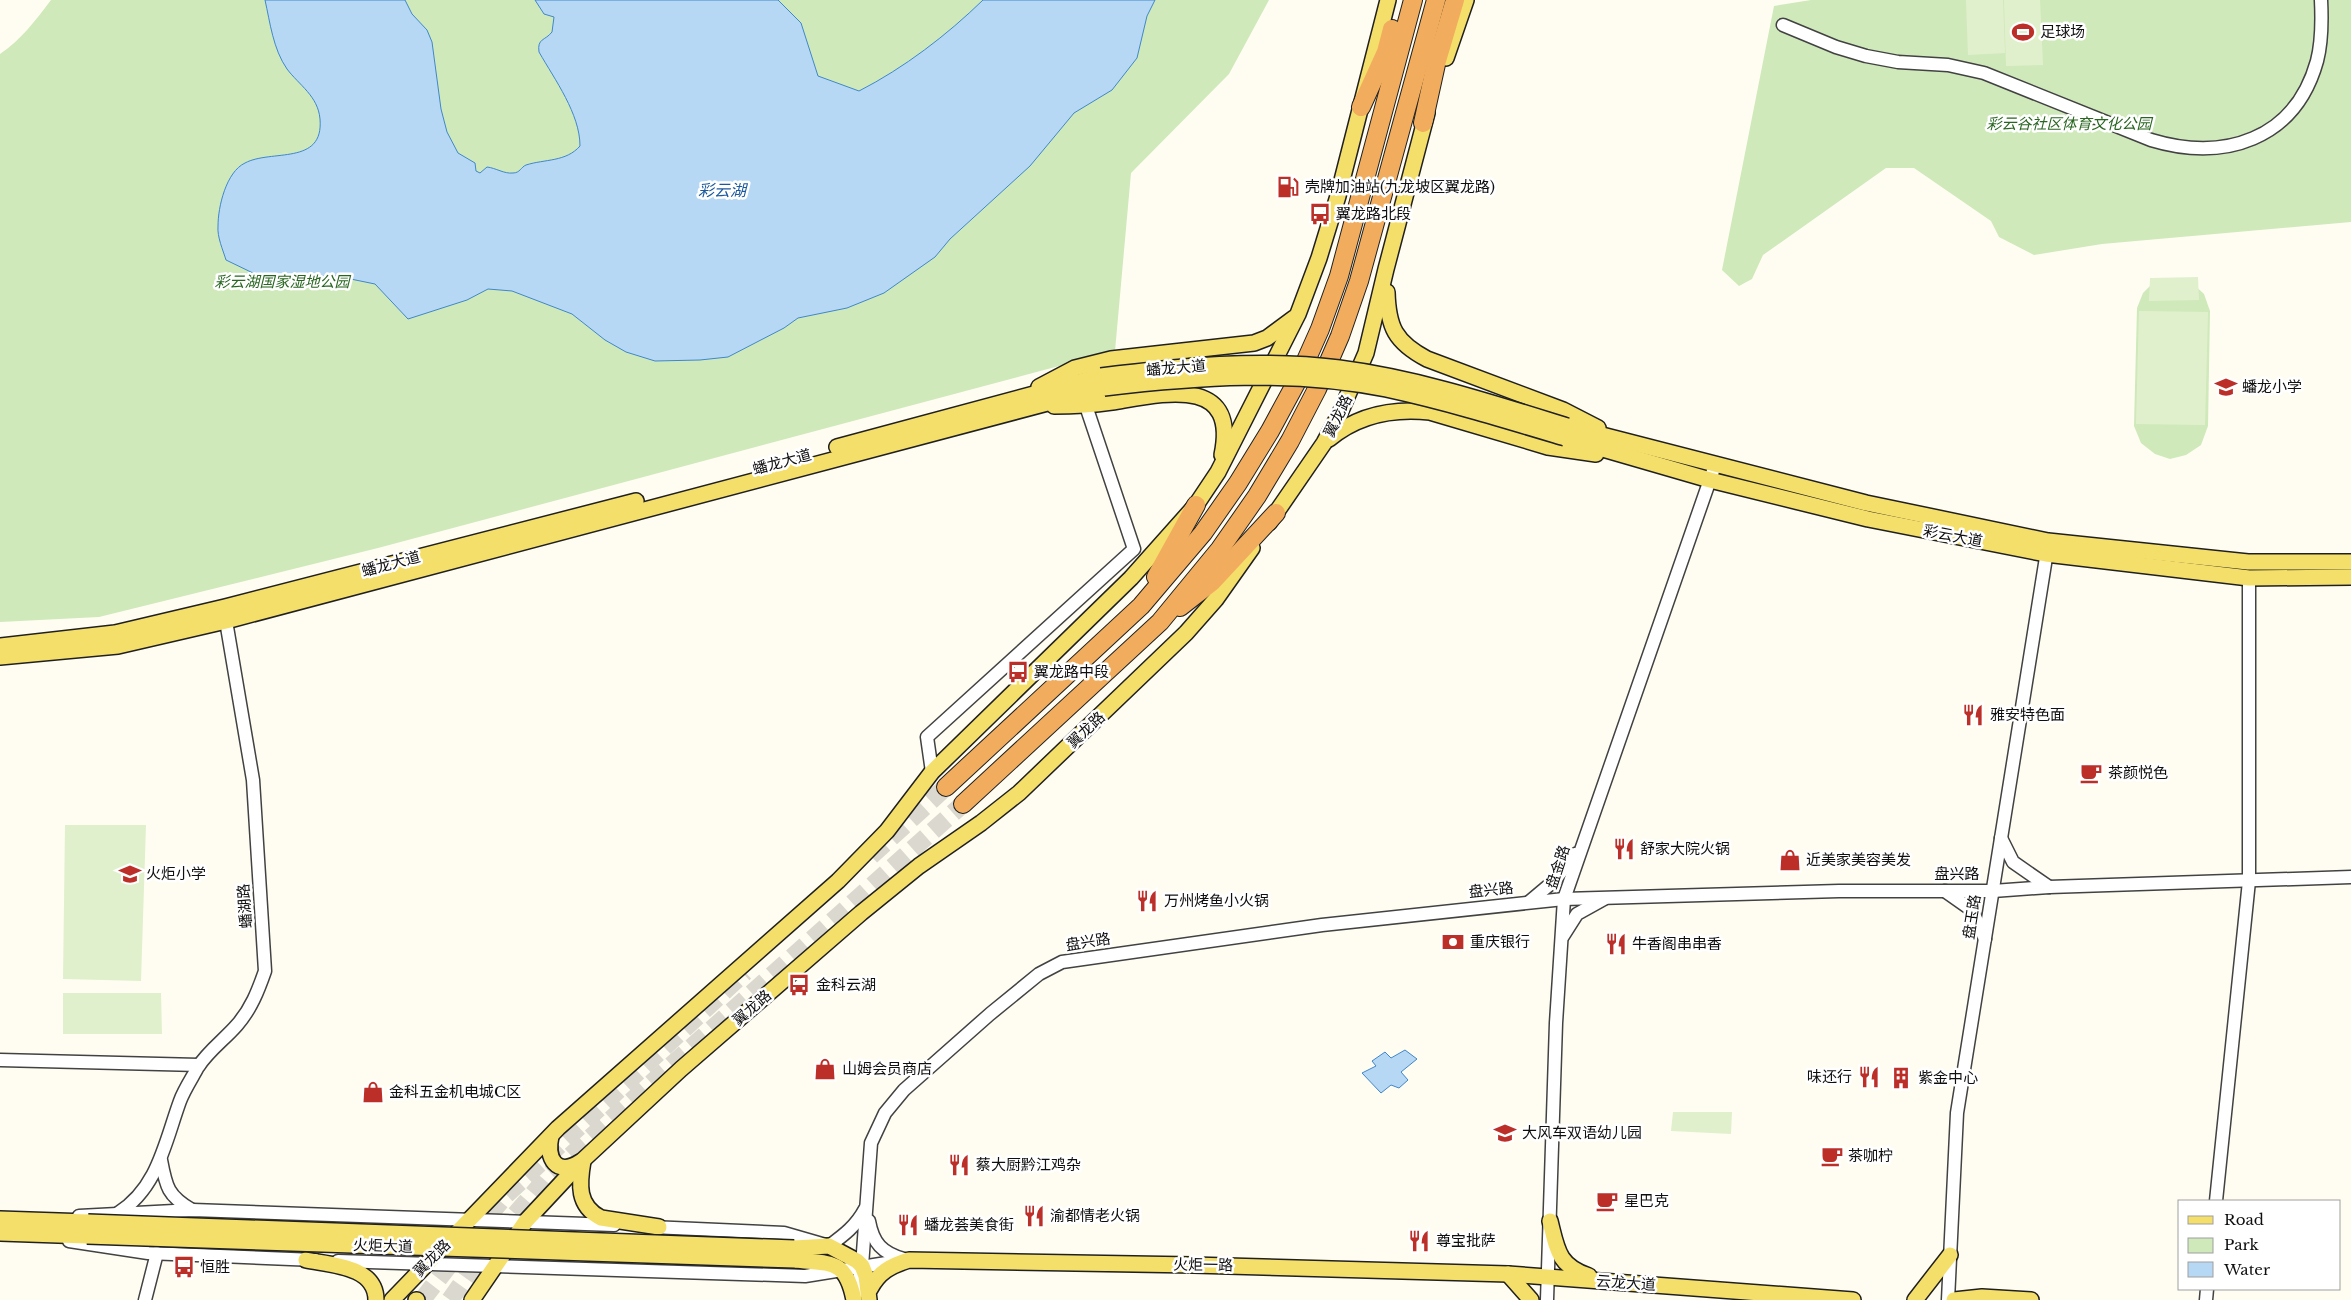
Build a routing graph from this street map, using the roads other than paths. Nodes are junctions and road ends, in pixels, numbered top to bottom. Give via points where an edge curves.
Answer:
1 (1413, 0) edge
2 (1436, 0) edge
3 (1455, 0) edge
4 (1466, 0) edge
5 (2321, 0) edge
6 (1391, 2) edge
7 (1783, 25) dead end
8 (1392, 54) junction
9 (1433, 65) junction
10 (1361, 107) junction
11 (1423, 123) joint
12 (1386, 269) junction
13 (1298, 314) junction
14 (1024, 402) junction
15 (1086, 406) junction
16 (1566, 432) junction
17 (1624, 440) junction
18 (1324, 443) junction
19 (1632, 458) junction
20 (1218, 472) junction
21 (1712, 473) junction
22 (1196, 504) junction
23 (1276, 513) junction
24 (2047, 547) junction
25 (2351, 562) edge
26 (2351, 577) edge
27 (2249, 578) junction
28 (1140, 606) junction
29 (226, 621) junction
30 (1160, 622) junction
31 (0, 646) edge
32 (0, 657) edge
33 (932, 772) junction
34 (946, 787) tunnel mouth
35 (963, 804) tunnel mouth
36 (2001, 838) junction
37 (1582, 846) junction
38 (2351, 877) edge
39 (2250, 881) junction
40 (2049, 887) junction
41 (1945, 891) junction
42 (1993, 891) junction
43 (1608, 896) junction
44 (1564, 898) junction
45 (1528, 903) junction
46 (1562, 938) junction
47 (1985, 939) junction
48 (0, 1060) edge
49 (199, 1065) junction
50 (551, 1136) junction
51 (161, 1160) junction
52 (583, 1160) junction
53 (2216, 1200) edge
54 (866, 1206) junction
55 (192, 1210) junction
56 (118, 1213) junction
57 (0, 1219) edge
58 (472, 1219) junction
59 (526, 1221) junction
60 (1550, 1221) junction
61 (22, 1227) junction
62 (659, 1227) junction
63 (0, 1234) edge
64 (829, 1246) junction
65 (157, 1253) junction
66 (795, 1254) junction
67 (1950, 1255) junction
68 (306, 1260) junction
69 (909, 1260) junction
70 (423, 1265) junction
71 (862, 1266) junction
72 (494, 1267) junction
73 (842, 1270) junction
74 (1508, 1274) junction
75 (1548, 1278) junction
76 (1606, 1282) junction
77 (870, 1295) edge
78 (1981, 1298) edge
79 (145, 1300) edge
80 (376, 1300) edge
81 (392, 1300) edge
82 (472, 1300) edge
83 (854, 1300) edge
84 (1531, 1300) edge
85 (1547, 1300) edge
86 (1854, 1300) edge
87 (1915, 1300) edge
88 (1948, 1300) edge
89 (1954, 1300) edge
90 (2031, 1300) edge

1 - 8 highway
2 - 9 highway, 翼龙路
3 - 9 highway
4 - 9 main road, 翼龙路
5 - 7 street via 2322,25 2317,61 2306,91 2290,112 2270,130 2250,140 2224,148 2199,150 2152,140 1984,73 1948,65 1866,56
6 - 8 highway
6 - 10 main road, 翼龙路
8 - 10 highway
8 - 28 highway via 1339,276 1296,383 1228,498 1203,533
9 - 11 highway
9 - 30 highway, 翼龙路 via 1340,336 1318,389 1257,496 1220,549
10 - 13 main road, 翼龙路 via 1322,249
11 - 12 main road, 翼龙路
12 - 17 main road via 1389,321 1395,334 1414,352 1427,360 1563,410
12 - 18 main road, 翼龙路 via 1366,353
13 - 14 main road via 1273,335 1254,343 1134,355 1091,363 1062,374
13 - 20 main road, 翼龙路
14 - 15 main road
14 - 16 main road, 蟠龙大道, bridge via 1182,366 1238,363 1339,368 1474,397
14 - 29 main road, 蟠龙大道
14 - 31 main road, 蟠龙大道 via 216,610 115,634
15 - 20 main road via 1174,393 1209,401 1218,408 1225,430
15 - 33 street via 1134,549 927,737
16 - 17 main road, 彩云大道
16 - 19 main road, 彩云大道
17 - 21 main road, 彩云大道
18 - 19 main road via 1355,421 1391,411 1412,410 1430,412 1548,447
18 - 23 main road, 翼龙路
19 - 21 main road, 彩云大道
20 - 22 main road, 翼龙路
21 - 24 main road, 彩云大道 via 1868,519
21 - 37 street, 盘金路
22 - 28 highway
22 - 33 main road, 翼龙路 via 1131,578
23 - 30 highway via 1201,592
23 - 52 main road, 翼龙路 via 1216,599 1186,633 1019,793 861,913 681,1068
24 - 25 main road, 彩云大道 via 2248,562
24 - 27 main road, 彩云大道
24 - 36 street, 盘玉路
26 - 27 main road, 彩云大道
27 - 39 street
28 - 34 highway
29 - 32 main road, 蟠龙大道 via 118,646
29 - 49 street, 蟠湖路 via 253,780 265,971 255,1000 238,1024
30 - 35 highway, 翼龙路
33 - 50 main road, 翼龙路 via 887,831 838,881
36 - 40 street via 2013,862
36 - 42 street, 盘玉路
37 - 44 street, 盘金路
37 - 45 street via 1554,881
38 - 39 street, 盘兴路
39 - 40 street, 盘兴路
39 - 53 street
40 - 42 street, 盘兴路
41 - 42 street, 盘兴路
41 - 43 street, 盘兴路
41 - 47 street via 1972,910
42 - 47 street, 盘玉路
43 - 44 street, 盘兴路
43 - 46 street via 1577,914
44 - 45 street, 盘兴路
44 - 46 street, 盘金路
45 - 54 street, 盘兴路 via 1322,925 1062,962 1039,974 990,1014 904,1090 885,1113 871,1143
46 - 60 street, 盘金路
47 - 67 street, 盘玉路 via 1957,1112
48 - 49 street
49 - 51 street, 蟠湖路 via 181,1099
50 - 52 main road via 549,1156 558,1166 569,1167
50 - 58 main road, 翼龙路
51 - 55 street via 170,1194
51 - 56 street, 蟠湖路 via 140,1195
52 - 59 main road, 翼龙路
52 - 62 main road via 580,1190 582,1200 592,1214
54 - 64 street via 859,1221
54 - 69 street via 875,1242 891,1256
54 - 71 street, 盘兴路
55 - 56 street
55 - 58 street
56 - 61 street
57 - 61 main road, 火炬大道
58 - 59 street
58 - 70 main road, 翼龙路
59 - 62 street
59 - 72 main road, 翼龙路
60 - 75 street, 盘金路
60 - 76 main road via 1558,1255 1574,1271
61 - 63 main road, 火炬大道
61 - 65 street
61 - 66 main road, 火炬大道, bridge
62 - 64 street via 784,1233
64 - 66 main road
64 - 71 main road
65 - 68 street
65 - 79 street
66 - 73 main road
67 - 87 main road
67 - 88 street, 盘玉路
68 - 70 street
68 - 80 main road via 360,1273 374,1288
69 - 71 street
69 - 74 main road, 火炬一路
69 - 77 main road, 火炬一路 via 881,1273
70 - 72 street
70 - 81 main road, 翼龙路
71 - 73 street
71 - 77 main road
71 - 83 street, 盘兴路
72 - 73 street via 805,1276
72 - 82 main road, 翼龙路
73 - 83 main road via 851,1282
74 - 75 main road, 火炬一路
74 - 84 main road
75 - 76 main road, 云龙大道
75 - 85 street, 盘金路
76 - 86 main road, 云龙大道
78 - 89 main road
78 - 90 main road

